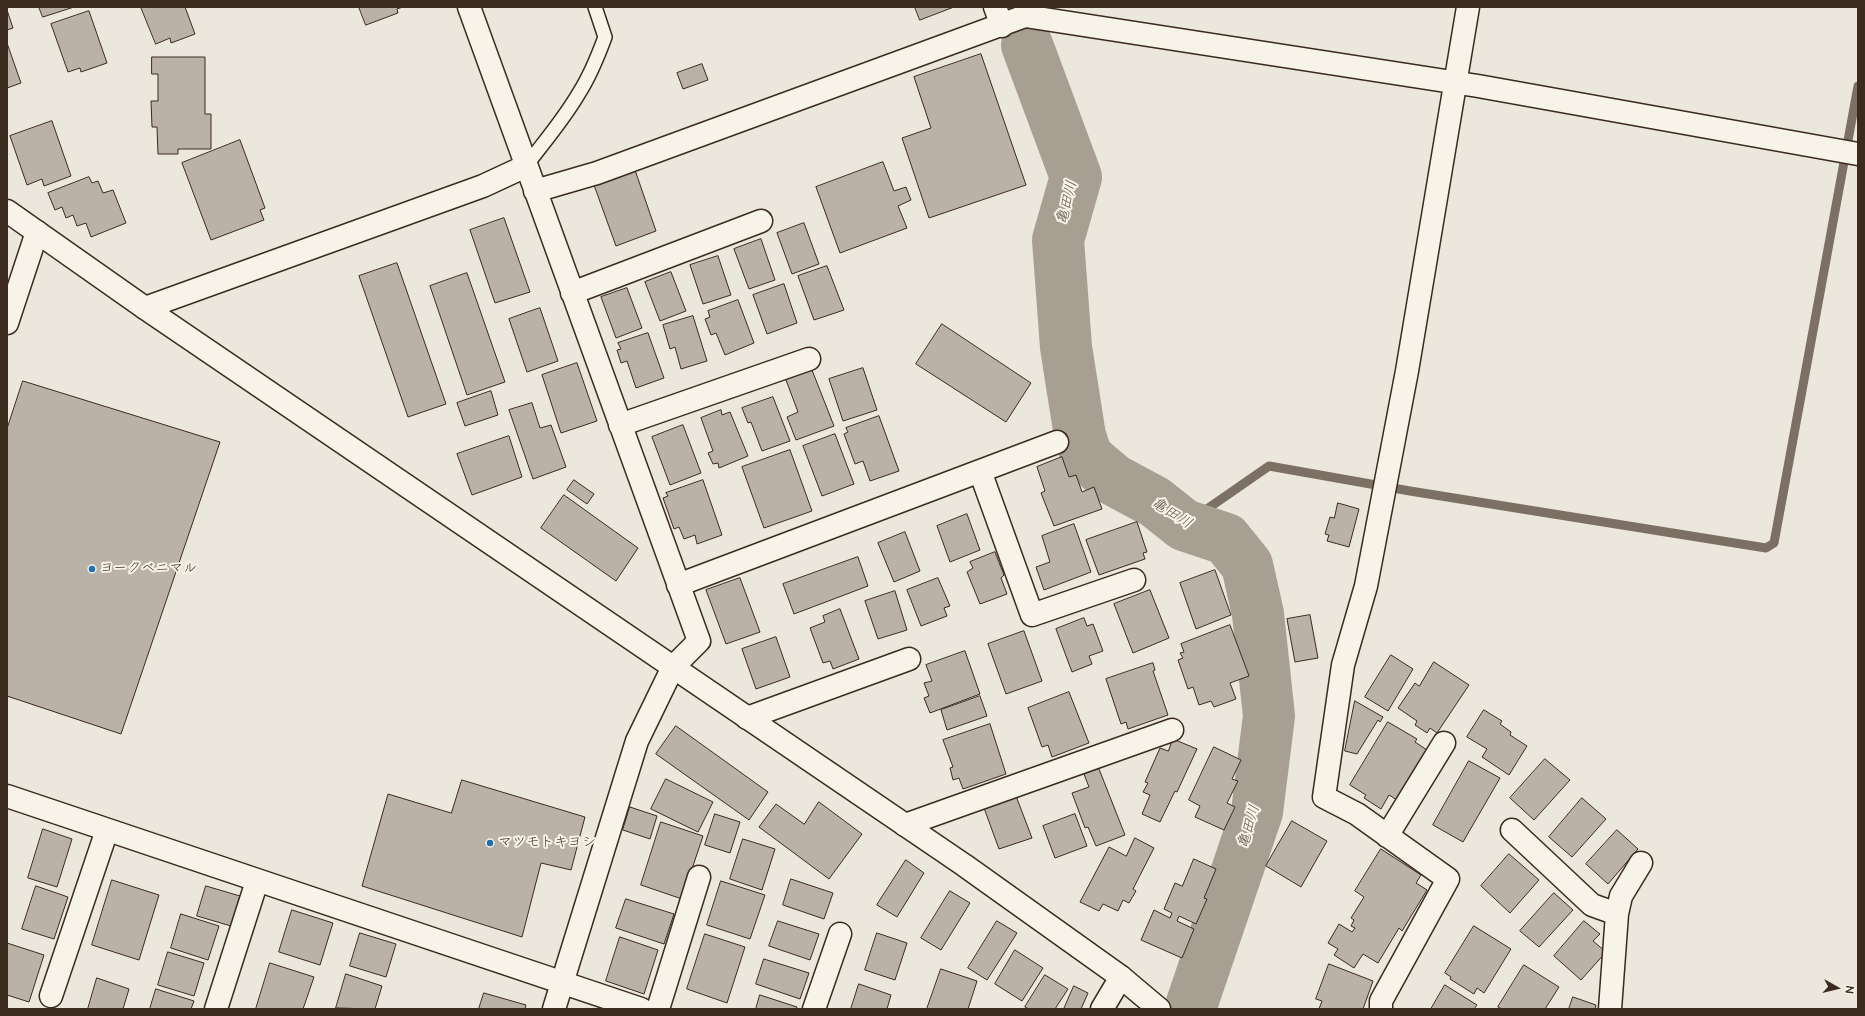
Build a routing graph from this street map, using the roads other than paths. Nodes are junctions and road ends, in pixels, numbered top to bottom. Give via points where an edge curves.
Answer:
1 (469, 7) edge
2 (595, 7) edge
3 (1468, 7) edge
4 (998, 16) edge
5 (1455, 83) junction
6 (1858, 154) edge
7 (526, 166) junction
8 (535, 191) junction
9 (7, 211) edge
10 (761, 222) dead end
11 (37, 232) junction
12 (14, 275) edge
13 (572, 293) junction
14 (145, 308) junction
15 (7, 322) edge
16 (809, 359) dead end
17 (620, 425) junction
18 (1057, 442) dead end
19 (980, 471) junction
20 (1134, 580) dead end
21 (678, 585) junction
22 (909, 659) dead end
23 (673, 667) junction
24 (747, 718) junction
25 (1172, 730) dead end
26 (1444, 743) dead end
27 (7, 796) edge
28 (905, 825) junction
29 (107, 830) junction
30 (1512, 830) dead end
31 (1387, 836) junction
32 (1641, 863) dead end
33 (699, 877) dead end
34 (257, 881) junction
35 (1617, 914) junction
36 (840, 934) dead end
37 (1121, 977) junction
38 (562, 984) junction
39 (51, 996) dead end
40 (216, 1009) edge
41 (554, 1009) edge
42 (641, 1009) edge
43 (658, 1009) edge
44 (814, 1009) edge
45 (1102, 1009) edge
46 (1159, 1009) edge
47 (1381, 1009) edge
48 (1610, 1009) edge

1 - 7 street
2 - 7 lane via 606,37 580,92
3 - 5 street
4 - 5 street via 1025,16
4 - 8 street via 597,173
5 - 6 street
5 - 31 street via 1383,500 1366,586 1343,665 1324,797 1357,814
7 - 8 street
7 - 14 street via 483,186
8 - 13 street
9 - 11 street
10 - 13 street
11 - 12 street
11 - 14 street
12 - 15 street
13 - 17 street
14 - 23 street
16 - 17 street
17 - 21 street
18 - 19 street
19 - 20 street via 1032,614
19 - 21 street
21 - 23 street via 699,641
22 - 24 street
23 - 24 street
23 - 38 street via 637,741
24 - 28 street
25 - 28 street
26 - 31 street
27 - 29 street
28 - 37 street
29 - 34 street
29 - 39 street
30 - 35 street via 1592,905
31 - 47 street via 1448,879 1381,1001
32 - 35 street via 1621,896
33 - 43 street
34 - 38 street
34 - 40 street
35 - 48 street
36 - 44 street
37 - 45 street
37 - 46 street
38 - 41 street
38 - 42 street

